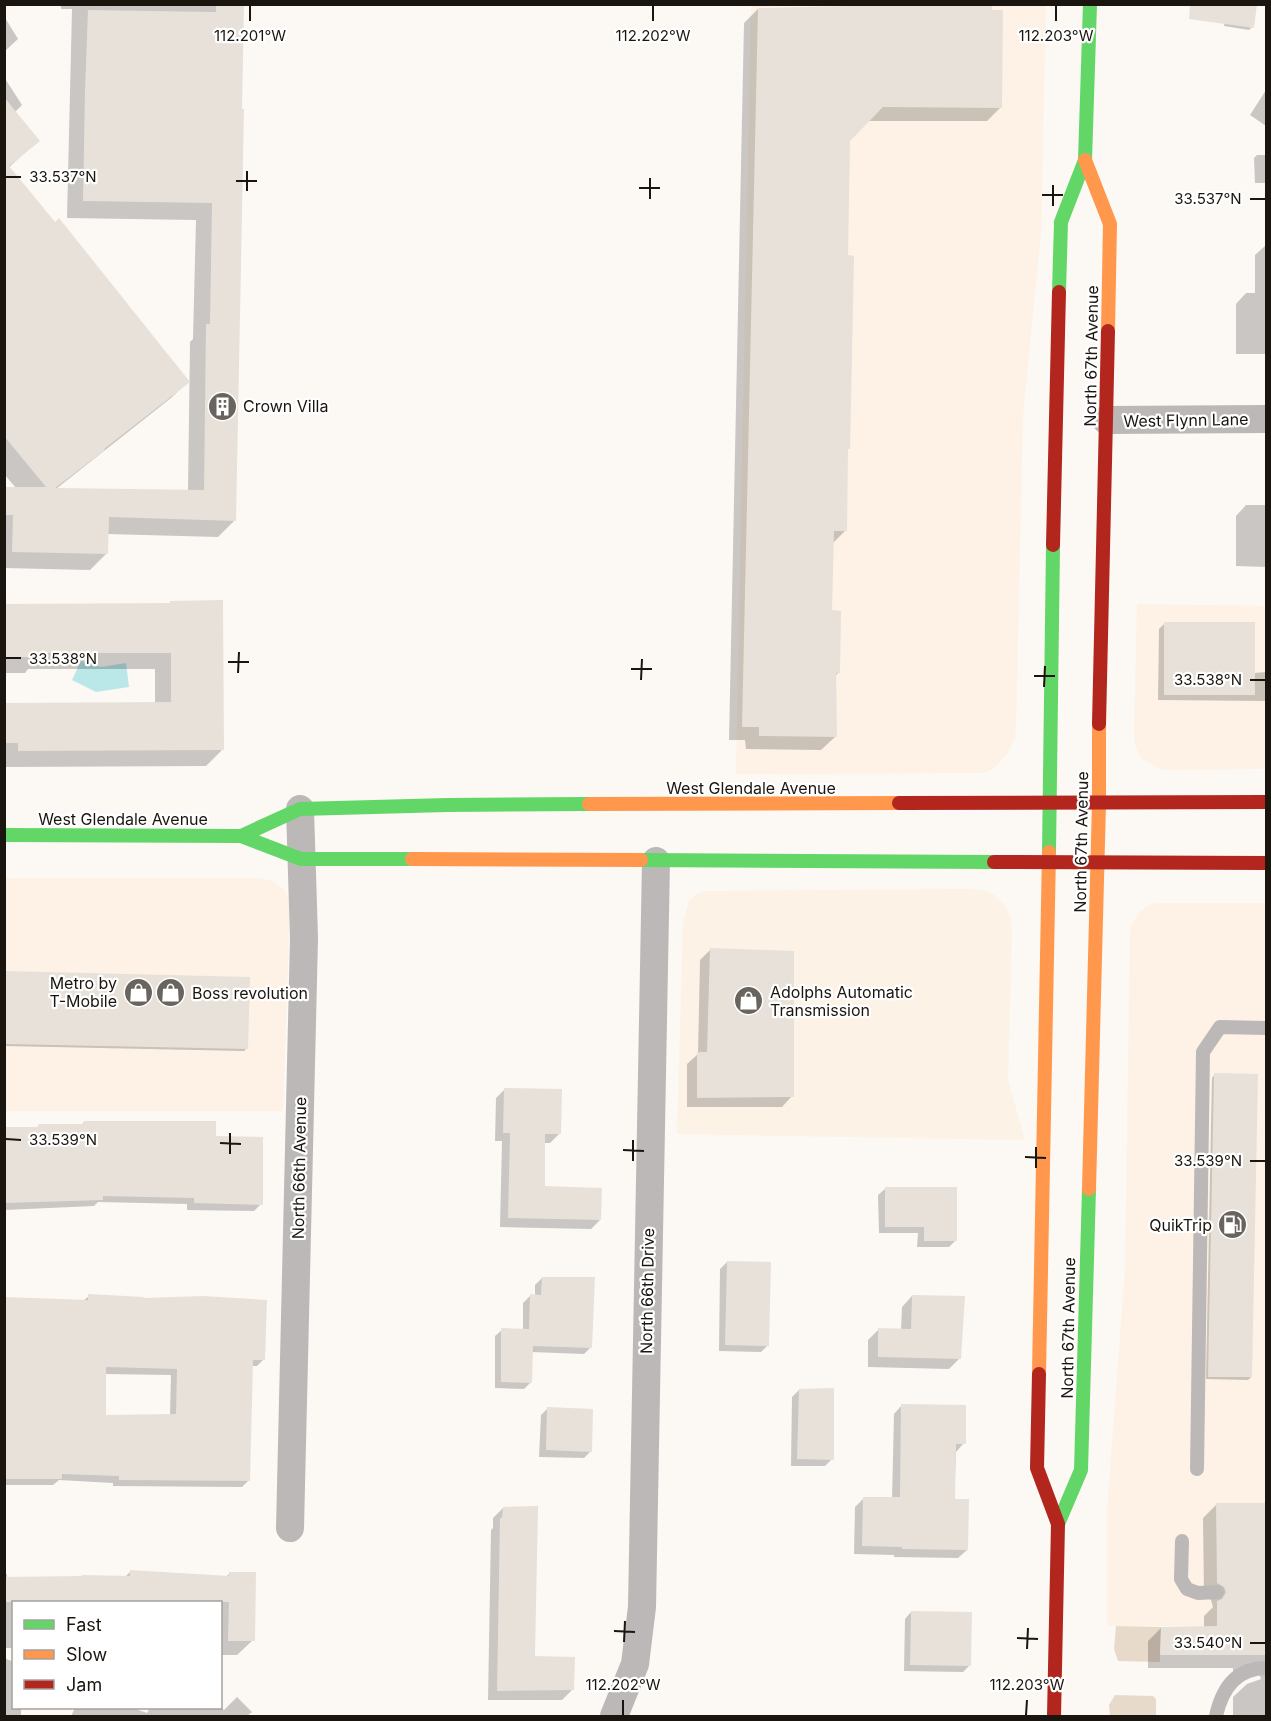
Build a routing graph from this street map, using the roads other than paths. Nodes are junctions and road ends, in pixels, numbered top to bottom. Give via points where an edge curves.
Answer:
1 (1090, 4) edge
2 (1085, 160) junction
3 (1266, 419) edge
4 (1106, 420) junction
5 (1266, 801) edge
6 (1049, 803) junction
7 (1099, 803) junction
8 (300, 809) junction
9 (4, 835) edge
10 (242, 836) junction
11 (301, 859) junction
12 (656, 861) junction
13 (1049, 863) junction
14 (1097, 863) junction
15 (1266, 863) edge
16 (1266, 1028) edge
17 (1197, 1469) dead end
18 (1058, 1524) junction
19 (290, 1528) dead end
20 (1182, 1541) dead end
21 (1217, 1592) dead end
22 (1266, 1668) edge
23 (614, 1716) edge
24 (1054, 1716) edge
25 (1216, 1716) edge

1 - 2 main road, North 67th Avenue
2 - 4 main road, North 67th Avenue via 1110,224
2 - 6 main road, North 67th Avenue via 1061,222
3 - 4 street, West Flynn Lane
4 - 7 main road, North 67th Avenue
5 - 7 main road, West Glendale Avenue
6 - 7 main road, West Glendale Avenue
6 - 8 main road, West Glendale Avenue
6 - 13 main road, North 67th Avenue
7 - 14 main road, North 67th Avenue
8 - 10 main road, West Glendale Avenue
8 - 11 street, North 66th Avenue
9 - 10 main road, West Glendale Avenue
10 - 11 main road, West Glendale Avenue
11 - 12 main road, West Glendale Avenue
11 - 19 street, North 66th Avenue via 304,938
12 - 13 main road, West Glendale Avenue
12 - 23 street, North 66th Drive via 642,1607 634,1664
13 - 14 main road, West Glendale Avenue
13 - 18 main road, North 67th Avenue via 1037,1468
14 - 15 main road, West Glendale Avenue
14 - 18 main road, North 67th Avenue via 1081,1470
16 - 17 lane via 1220,1027 1203,1052
18 - 24 main road, North 67th Avenue
20 - 21 lane via 1181,1579 1187,1589
22 - 25 lane via 1246,1672 1227,1686

